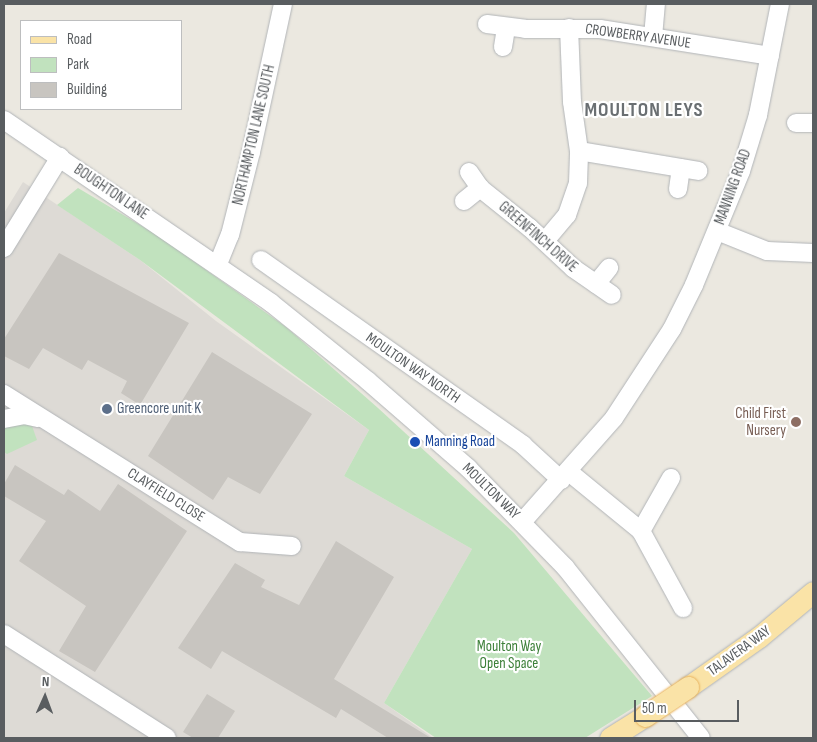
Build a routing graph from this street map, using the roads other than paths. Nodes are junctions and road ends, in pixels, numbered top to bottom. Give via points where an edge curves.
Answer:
1 (283, 4) edge
2 (656, 4) edge
3 (780, 4) edge
4 (488, 24) dead end
5 (506, 27) junction
6 (569, 28) junction
7 (653, 37) junction
8 (503, 47) dead end
9 (770, 56) junction
10 (4, 120) edge
11 (796, 123) dead end
12 (813, 123) edge
13 (579, 151) junction
14 (60, 157) junction
15 (469, 172) dead end
16 (480, 188) junction
17 (678, 189) dead end
18 (464, 201) dead end
19 (717, 232) junction
20 (544, 241) junction
21 (4, 248) edge
22 (813, 253) edge
23 (261, 260) dead end
24 (218, 264) junction
25 (609, 268) dead end
26 (596, 284) junction
27 (612, 295) dead end
28 (4, 394) edge
29 (4, 419) edge
30 (48, 420) junction
31 (565, 476) junction
32 (671, 478) dead end
33 (523, 521) junction
34 (641, 532) junction
35 (292, 546) dead end
36 (813, 592) edge
37 (683, 608) dead end
38 (4, 634) edge
39 (167, 738) edge
40 (610, 738) edge
41 (701, 738) edge

1 - 24 street, NORTHAMPTON LANE SOUTH via 230,235
2 - 7 street
3 - 9 street, MANNING ROAD
4 - 5 street, CROWBERRY AVENUE
5 - 6 street, CROWBERRY AVENUE
5 - 8 street
6 - 7 street, CROWBERRY AVENUE
6 - 13 street via 572,102
7 - 9 street, CROWBERRY AVENUE
9 - 19 street, MANNING ROAD via 758,115
10 - 14 street, BOUGHTON LANE
11 - 12 street
13 - 17 street via 690,170
13 - 20 street via 578,183 573,201 567,214
14 - 21 street
14 - 24 street, BOUGHTON LANE
15 - 16 street, GREENFINCH DRIVE
16 - 18 street
16 - 20 street, GREENFINCH DRIVE
19 - 22 street via 767,251
19 - 31 street, MANNING ROAD via 672,329 646,371 614,418
20 - 26 street, GREENFINCH DRIVE
23 - 31 street, MOULTON WAY NORTH
24 - 33 street, MOULTON WAY via 368,381
25 - 26 street
26 - 27 street, GREENFINCH DRIVE
28 - 30 street, CLAYFIELD CLOSE
29 - 30 street, CLAYFIELD CLOSE via 24,415
30 - 35 street, CLAYFIELD CLOSE via 240,542
31 - 33 street, MANNING ROAD
31 - 34 street, MOULTON WAY NORTH
32 - 34 street
33 - 41 street, MOULTON WAY via 607,617
34 - 37 street, MOULTON WAY NORTH
36 - 40 main road, TALAVERA WAY, bridge via 759,637
38 - 39 street

